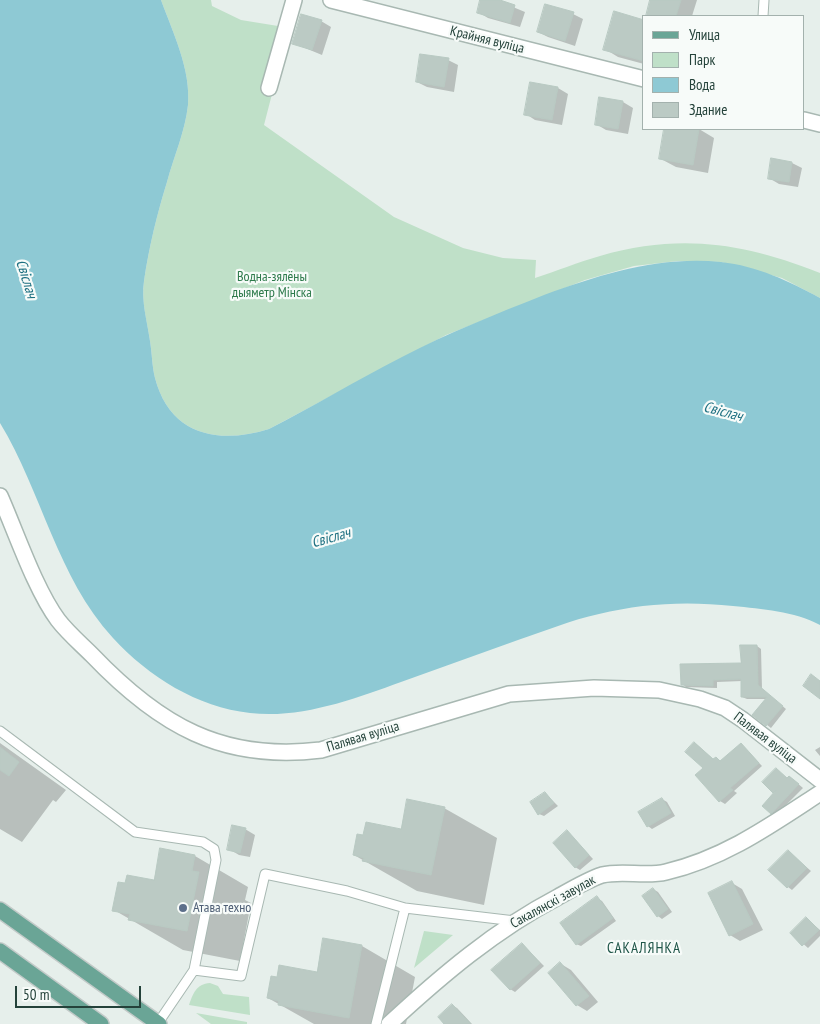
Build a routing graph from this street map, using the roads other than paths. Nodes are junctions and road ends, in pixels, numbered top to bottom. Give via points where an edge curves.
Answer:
1 (294, 0) edge
2 (331, 0) edge
3 (764, 0) edge
4 (763, 15) edge
5 (642, 78) edge
6 (269, 88) dead end
7 (805, 120) edge
8 (820, 124) edge
9 (0, 496) edge
10 (0, 731) edge
11 (820, 780) edge
12 (820, 793) edge
13 (405, 908) junction
14 (0, 910) edge
15 (515, 921) junction
16 (0, 951) edge
17 (194, 970) junction
18 (101, 1024) edge
19 (158, 1024) edge
20 (376, 1024) edge
21 (389, 1024) edge

1 - 6 street
2 - 5 street, Крайняя вуліца
3 - 4 lane
7 - 8 street
9 - 11 street, Палявая вуліца via 36,580 58,619 114,678 154,711 198,736 260,752 289,754 320,750 509,694 594,688 659,690 725,708
10 - 17 lane via 135,832 203,842 214,849 216,860
12 - 15 street, Сакалянскі завулак via 750,839 717,856 665,872 603,875
13 - 15 lane
13 - 17 lane via 347,891 265,874 241,976
13 - 20 lane
14 - 19 main road
15 - 21 street, Сакалянскі завулак via 462,961
16 - 18 main road
17 - 19 lane

